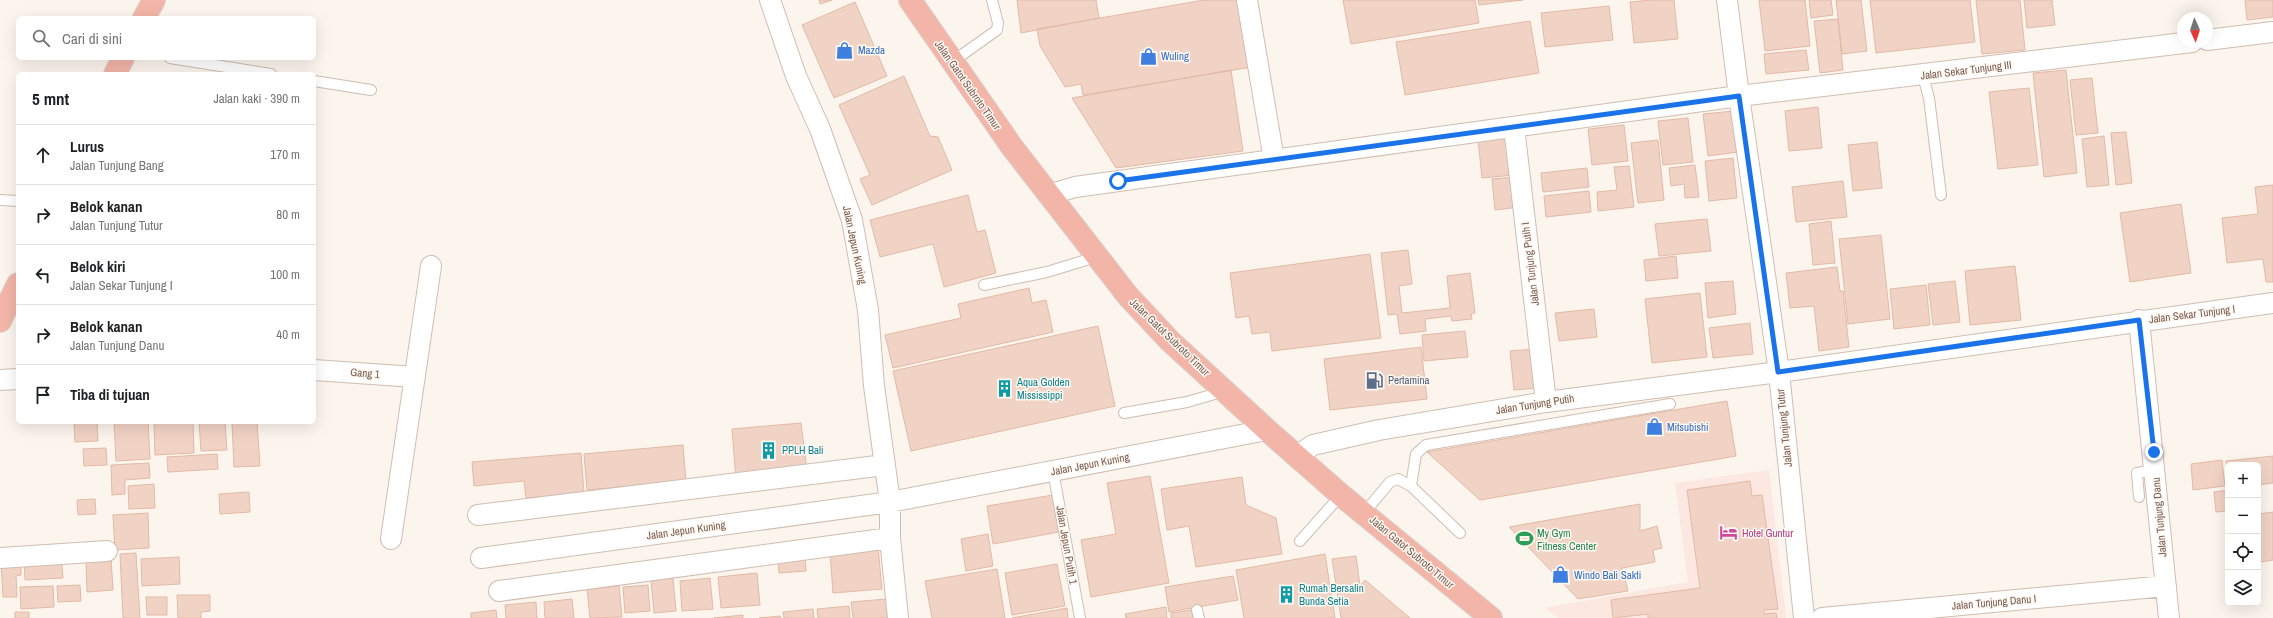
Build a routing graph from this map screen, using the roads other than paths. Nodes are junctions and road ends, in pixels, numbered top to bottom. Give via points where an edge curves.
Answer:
1 (154, 0) edge
2 (770, 0) edge
3 (992, 0) edge
4 (1247, 0) edge
5 (1727, 0) edge
6 (914, 2) edge
7 (145, 16) edge
8 (2273, 32) edge
9 (2213, 39) edge
10 (2177, 44) edge
11 (122, 60) edge
12 (183, 60) edge
13 (952, 62) junction
14 (117, 72) edge
15 (258, 72) edge
16 (1923, 76) junction
17 (316, 81) edge
18 (371, 90) dead end
19 (1739, 96) junction
20 (1514, 127) junction
21 (1274, 160) junction
22 (1048, 195) junction
23 (1941, 195) dead end
24 (0, 200) edge
25 (16, 201) edge
26 (1096, 257) junction
27 (432, 266) dead end
28 (984, 285) dead end
29 (16, 289) edge
30 (2273, 303) edge
31 (2139, 320) junction
32 (0, 321) edge
33 (316, 370) edge
34 (1778, 372) junction
35 (415, 377) junction
36 (16, 379) edge
37 (0, 380) edge
38 (1225, 391) junction
39 (1546, 402) junction
40 (1670, 404) dead end
41 (1124, 413) dead end
42 (1267, 430) junction
43 (1297, 456) junction
44 (885, 465) junction
45 (2155, 470) junction
46 (1053, 471) junction
47 (1411, 486) junction
48 (1341, 495) junction
49 (2138, 497) dead end
50 (890, 502) junction
51 (1364, 513) junction
52 (478, 515) dead end
53 (1460, 533) dead end
54 (890, 538) junction
55 (391, 539) dead end
56 (1300, 541) dead end
57 (107, 551) dead end
58 (0, 558) edge
59 (481, 558) dead end
60 (2166, 586) junction
61 (499, 591) dead end
62 (898, 618) edge
63 (1080, 618) edge
64 (1491, 618) edge
65 (1804, 618) edge
66 (1822, 618) edge
67 (2169, 618) edge

1 - 7 highway
2 - 44 street, Jalan Jepun Kuning via 796,76 820,129 852,220 868,310 874,386
3 - 13 lane via 998,23 997,30
4 - 21 street
5 - 19 street, Jalan Tunjung Tutur
6 - 13 highway, Jalan Gatot Subroto Timur
8 - 9 street
10 - 16 street, Jalan Sekar Tunjung III
11 - 14 highway
12 - 15 lane
13 - 22 highway, Jalan Gatot Subroto Timur
16 - 19 street, Jalan Sekar Tunjung III
16 - 23 lane via 1929,98
17 - 18 lane
19 - 20 street, Jalan Sekar Tunjung III
19 - 34 street, Jalan Tunjung Tutur
20 - 21 street, Jalan Sekar Tunjung III
20 - 39 street, Jalan Tunjung Putih I
21 - 22 street, Jalan Sekar Tunjung III via 1075,187
22 - 26 highway, Jalan Gatot Subroto Timur
24 - 25 lane
26 - 28 lane via 1047,272
26 - 38 highway, Jalan Gatot Subroto Timur via 1170,341
27 - 35 street
29 - 32 highway
30 - 31 street, Jalan Sekar Tunjung I
31 - 34 street, Jalan Sekar Tunjung I
31 - 45 street, Jalan Tunjung Danu
33 - 35 street, Gang 1
34 - 39 street, Jalan Tunjung Putih
34 - 65 street, Jalan Tunjung Tutur
35 - 55 street
36 - 37 street
38 - 41 lane via 1187,402
38 - 42 highway, Jalan Gatot Subroto Timur
39 - 43 street, Jalan Tunjung Putih via 1379,430 1313,445
40 - 47 lane via 1426,445 1416,454
42 - 43 highway, Jalan Gatot Subroto Timur
42 - 46 street, Jalan Jepun Kuning
43 - 48 highway, Jalan Gatot Subroto Timur
44 - 50 street, Jalan Jepun Kuning
44 - 52 street
45 - 49 lane via 2136,474
45 - 60 street, Jalan Tunjung Danu
46 - 50 street, Jalan Jepun Kuning
46 - 63 lane, Jalan Jepun Putih 1
47 - 51 lane via 1398,479 1390,482
47 - 53 lane
48 - 51 highway, Jalan Gatot Subroto Timur
48 - 56 lane
50 - 54 street, Jalan Jepun Kuning
50 - 59 street, Jalan Jepun Kuning
51 - 64 highway, Jalan Gatot Subroto Timur
54 - 61 street
54 - 62 street, Jalan Jepun Kuning
57 - 58 street
60 - 66 street, Jalan Tunjung Danu I
60 - 67 street, Jalan Tunjung Danu

